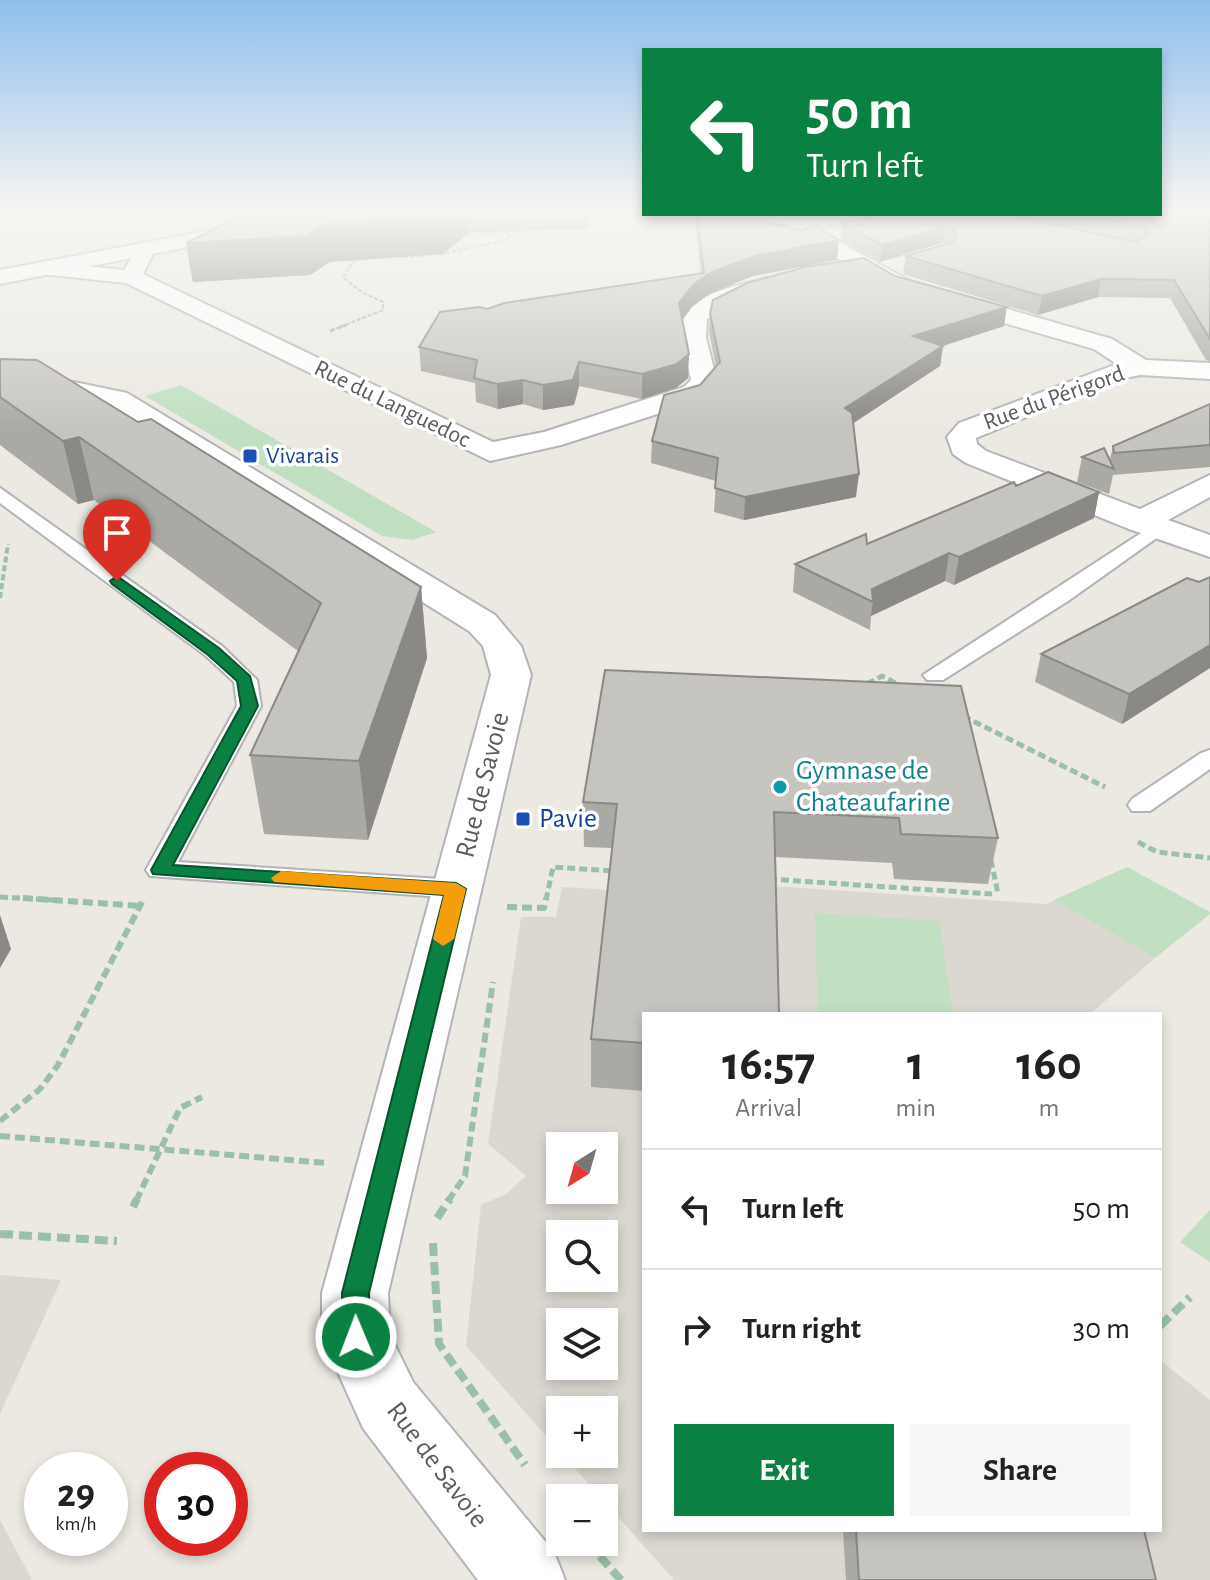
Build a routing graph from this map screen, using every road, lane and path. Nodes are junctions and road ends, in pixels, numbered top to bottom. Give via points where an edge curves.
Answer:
1 (143, 283) edge
2 (778, 283) edge
3 (896, 283) edge
4 (1120, 324) dead end
5 (1103, 344) junction
6 (1140, 367) junction
7 (1210, 371) edge
8 (0, 389) edge
9 (1210, 484) edge
10 (0, 494) edge
11 (1149, 525) junction
12 (8, 539) dead end
13 (1210, 547) edge
14 (0, 598) edge
15 (935, 675) joint
16 (882, 676) dead end
17 (864, 686) edge
18 (961, 714) junction
19 (964, 729) edge
20 (1210, 758) edge
21 (1141, 805) joint
22 (1130, 838) dead end
23 (988, 849) edge
24 (1210, 858) edge
25 (160, 870) junction
26 (632, 871) edge
27 (758, 879) edge
28 (489, 896) junction
29 (0, 897) edge
30 (141, 906) junction
31 (503, 916) dead end
32 (495, 972) dead end
33 (202, 1097) dead end
34 (0, 1121) edge
35 (0, 1136) edge
36 (161, 1149) junction
37 (340, 1164) dead end
38 (133, 1207) dead end
39 (435, 1222) dead end
40 (0, 1234) edge
41 (434, 1234) dead end
42 (117, 1241) dead end
43 (1190, 1297) dead end
44 (1162, 1324) edge
45 (529, 1471) dead end
46 (600, 1556) edge
47 (526, 1580) edge
48 (621, 1580) edge

1 - 2 street, Rue du Languedoc via 490,452 688,397 704,381 693,324 700,311 734,294
3 - 5 street
4 - 5 street
5 - 6 street
6 - 7 street
6 - 11 street, Rue du Périgord via 1107,374 969,429 961,443 976,457
8 - 28 street, Rue de Savoie via 74,390 117,399 419,583 500,639 511,675
9 - 11 street
10 - 25 lane via 214,651 245,680 249,706
11 - 13 street, Rue du Périgord
11 - 15 lane via 1061,597
12 - 14 path
15 - 18 path via 952,687 952,710
16 - 17 path
18 - 19 path
18 - 21 path
20 - 21 lane
22 - 24 path via 1157,852
23 - 27 path via 995,894
25 - 28 lane
25 - 30 path
26 - 28 path via 553,867 544,908
28 - 31 path
28 - 47 street, Rue de Savoie via 355,1293 356,1337 388,1405
29 - 30 path
30 - 34 path via 58,1065 40,1089
32 - 39 path via 465,1176
33 - 36 path via 180,1108
35 - 36 path
36 - 37 path
36 - 38 path
40 - 42 path
41 - 45 path via 439,1344
43 - 44 path
46 - 48 path

